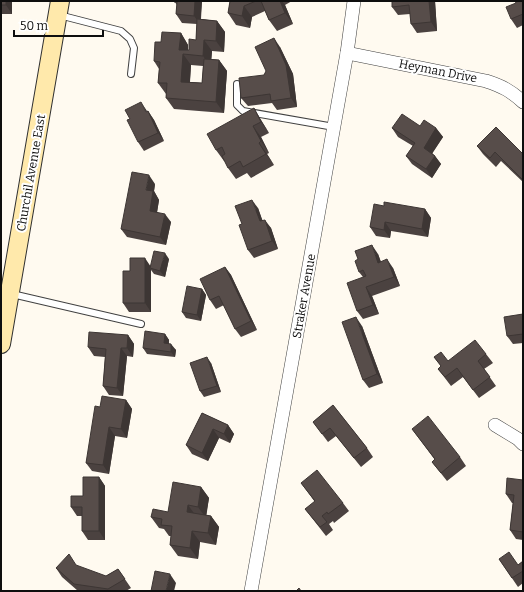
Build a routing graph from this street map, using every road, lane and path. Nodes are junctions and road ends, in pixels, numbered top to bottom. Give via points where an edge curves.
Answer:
1 (354, 1) edge
2 (59, 8) edge
3 (347, 54) junction
4 (131, 74) dead end
5 (237, 84) dead end
6 (523, 102) edge
7 (334, 127) junction
8 (10, 294) junction
9 (141, 324) dead end
10 (1, 344) edge
11 (494, 425) dead end
12 (523, 444) edge
13 (251, 591) edge

1 - 3 street, Straker Avenue
2 - 4 lane via 121,31 130,39 134,48
2 - 8 main road, Churchil Avenue East
3 - 6 street, Heyman Drive via 486,81 501,86
3 - 7 street, Straker Avenue
5 - 7 lane via 237,105 243,111
7 - 13 street, Straker Avenue
8 - 9 lane
8 - 10 main road, Churchil Avenue East
11 - 12 street

